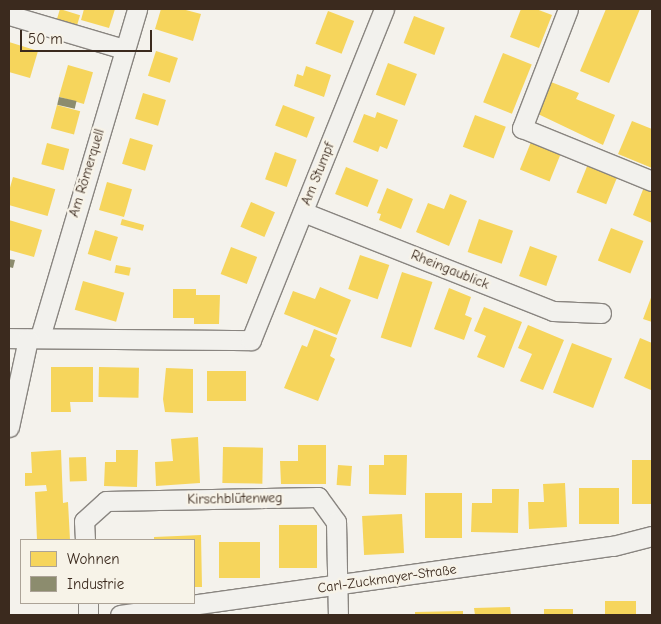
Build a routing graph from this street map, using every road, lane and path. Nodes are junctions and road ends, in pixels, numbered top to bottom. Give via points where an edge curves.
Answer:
1 (137, 9) edge
2 (384, 9) edge
3 (568, 9) edge
4 (9, 15) edge
5 (124, 49) junction
6 (652, 181) edge
7 (303, 212) junction
8 (601, 313) dead end
9 (9, 338) edge
10 (34, 338) junction
11 (9, 427) edge
12 (652, 536) edge
13 (85, 539) edge
14 (337, 586) junction
15 (120, 615) edge
16 (338, 615) edge

1 - 5 street, Am Römerquell
2 - 7 street, Am Stumpf
3 - 6 street via 522,128
4 - 5 street
5 - 10 street, Am Römerquell
7 - 8 street, Rheingaublick via 553,311
7 - 10 street, Am Stumpf via 251,340
9 - 10 street
10 - 11 street, Am Römerquell
12 - 14 street, Carl-Zuckmayer-Straße via 612,546
13 - 14 street, Kirschblütenweg via 84,521 106,501 318,498 336,522
14 - 15 street, Carl-Zuckmayer-Straße
14 - 16 street

